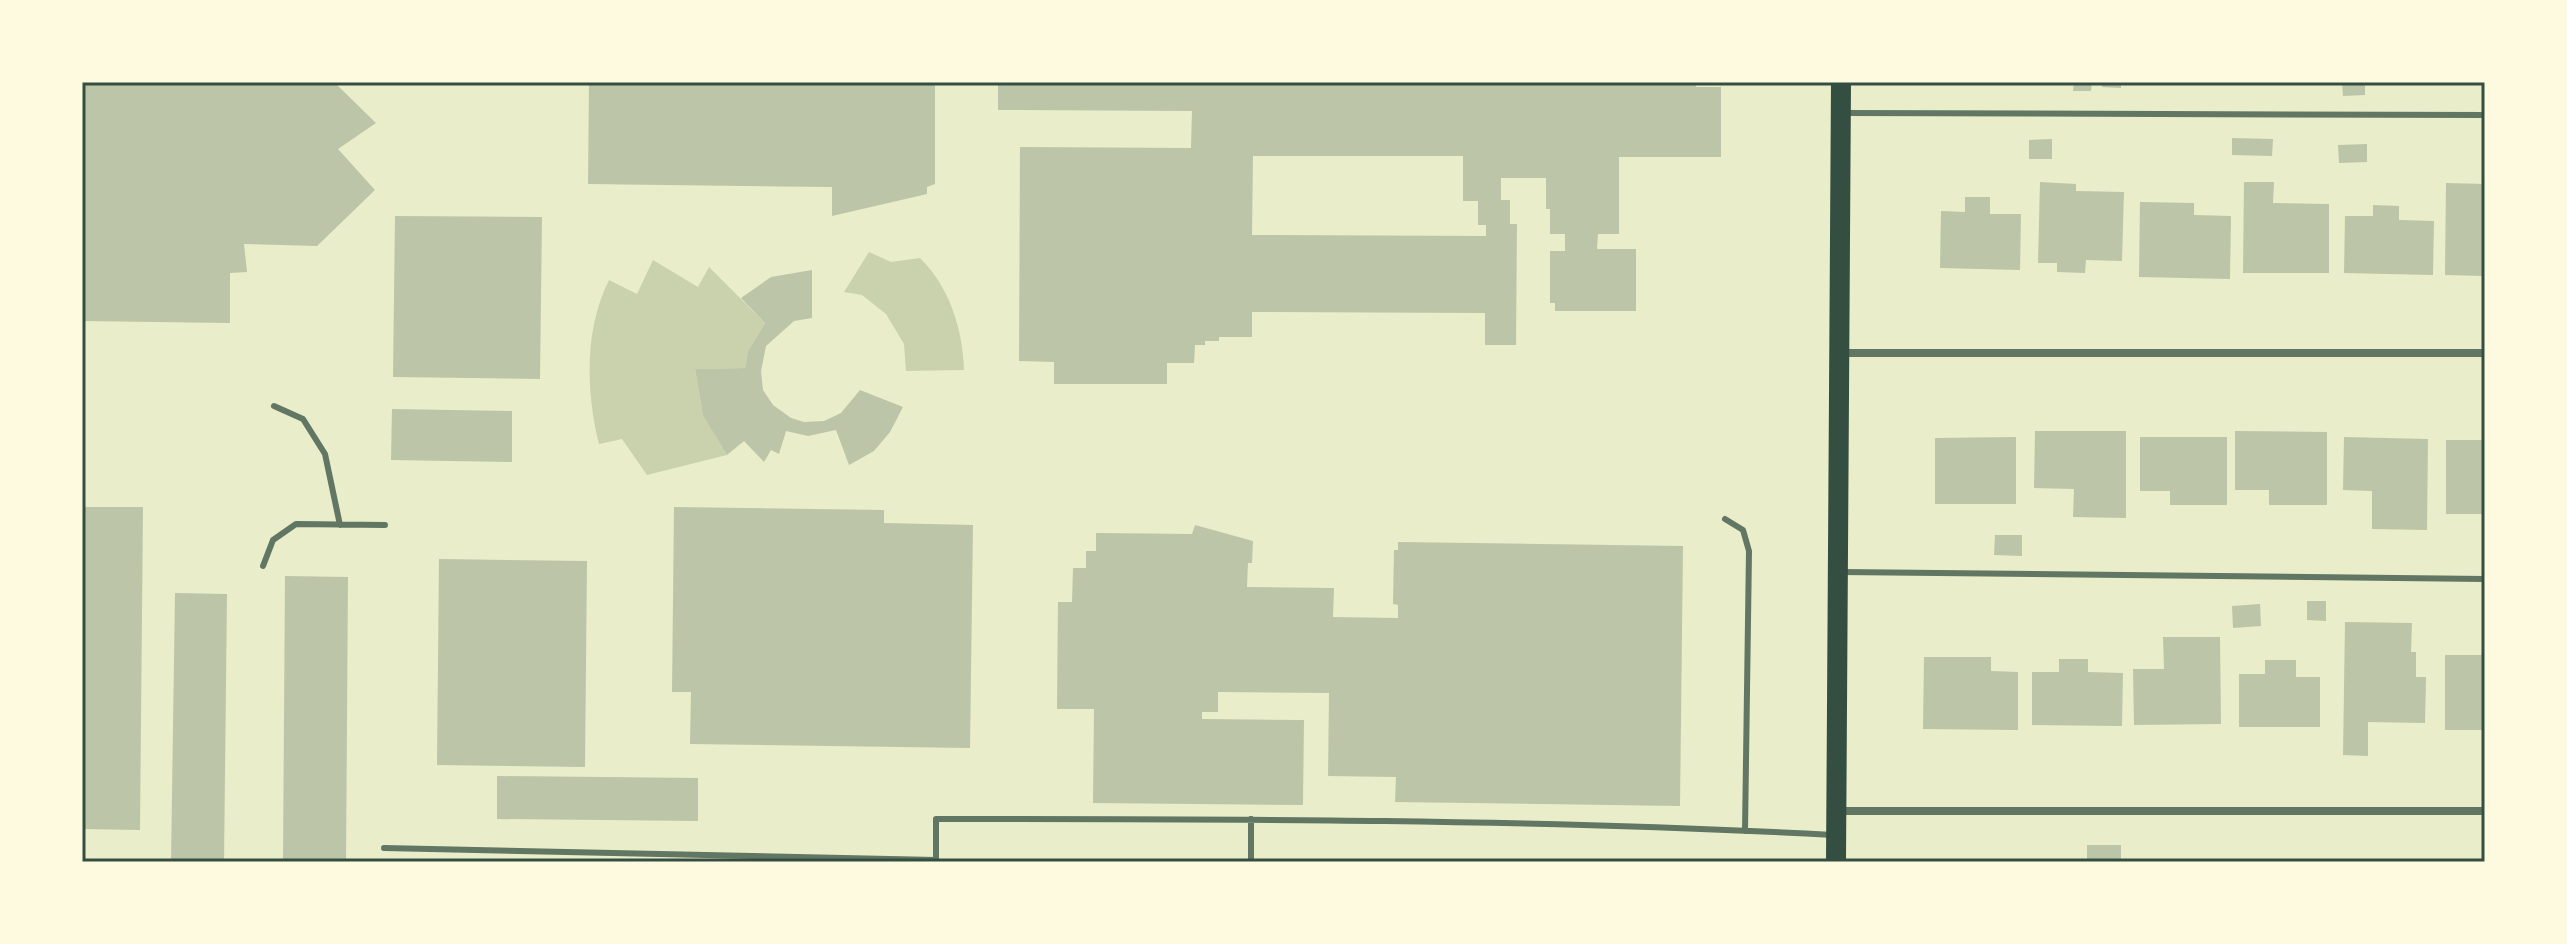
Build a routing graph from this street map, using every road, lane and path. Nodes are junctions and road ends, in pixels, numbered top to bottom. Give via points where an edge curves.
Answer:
1 (1841, 82) edge
2 (1841, 113) junction
3 (2485, 115) edge
4 (1841, 353) junction
5 (2485, 353) edge
6 (274, 406) dead end
7 (1725, 519) dead end
8 (340, 525) junction
9 (385, 525) dead end
10 (263, 566) dead end
11 (1837, 572) junction
12 (2485, 579) edge
13 (1836, 811) junction
14 (2485, 811) edge
15 (1251, 819) junction
16 (1745, 831) junction
17 (1836, 835) junction
18 (384, 848) dead end
19 (462, 850) junction
20 (936, 861) edge
21 (462, 862) edge
22 (1251, 862) edge
23 (1836, 862) edge

1 - 2 main road
2 - 3 lane
2 - 4 main road
4 - 5 street
4 - 11 main road
6 - 8 lane via 303,419 325,454
7 - 16 lane via 1743,530 1749,551
8 - 9 lane
8 - 10 lane via 296,524 273,540
11 - 12 lane
11 - 13 main road
13 - 14 street
13 - 17 main road
15 - 16 lane
15 - 20 lane via 936,819
15 - 22 lane
16 - 17 lane
17 - 23 main road
18 - 19 lane
19 - 20 lane
19 - 21 lane

